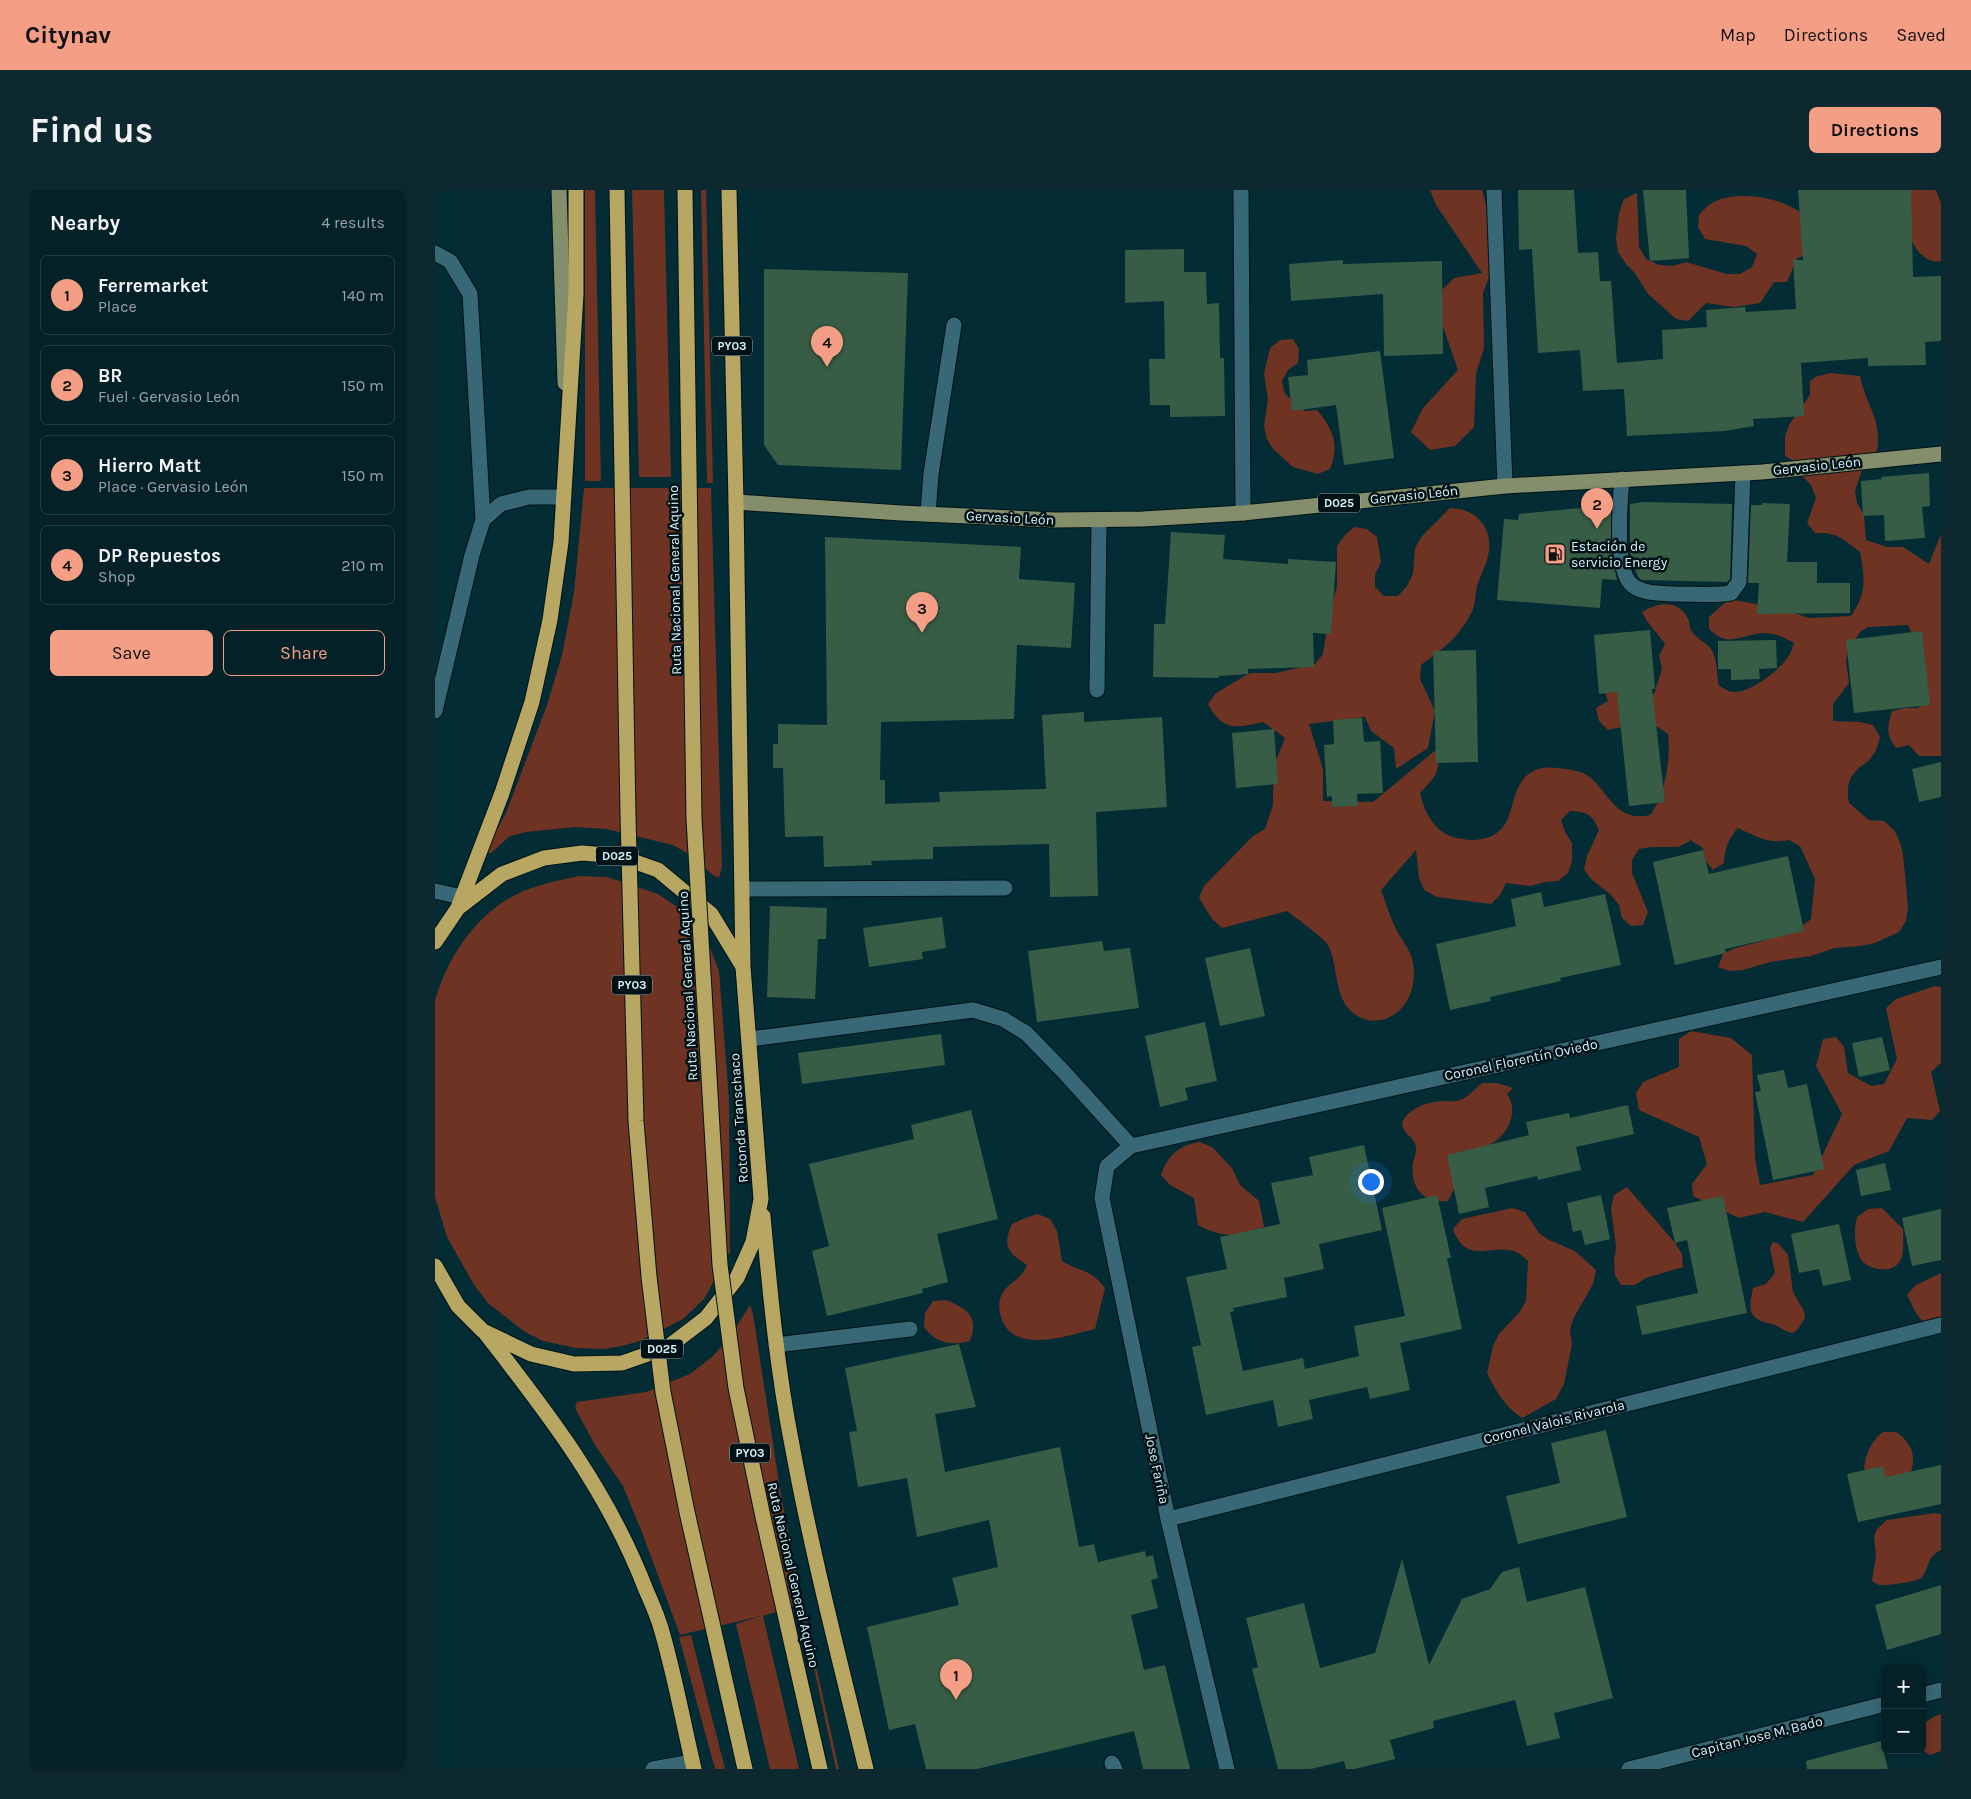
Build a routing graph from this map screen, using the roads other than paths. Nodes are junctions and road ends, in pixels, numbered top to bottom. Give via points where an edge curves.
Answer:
1 (559, 190) edge
2 (576, 190) edge
3 (617, 190) edge
4 (685, 190) edge
5 (729, 190) edge
6 (1241, 190) edge
7 (1494, 190) edge
8 (435, 254) edge
9 (954, 325) dead end
10 (1941, 454) edge
11 (566, 456) junction
12 (1743, 473) junction
13 (1622, 479) junction
14 (1505, 486) junction
15 (564, 497) junction
16 (736, 502) junction
17 (1243, 513) junction
18 (928, 514) junction
19 (483, 520) junction
20 (1099, 520) junction
21 (1097, 690) dead end
22 (435, 711) edge
23 (1005, 888) dead end
24 (742, 889) junction
25 (435, 891) edge
26 (460, 903) junction
27 (435, 942) edge
28 (743, 967) junction
29 (1941, 967) edge
30 (750, 1039) junction
31 (1131, 1146) junction
32 (1107, 1166) joint
33 (761, 1199) junction
34 (435, 1266) edge
35 (435, 1286) edge
36 (458, 1306) junction
37 (1941, 1325) edge
38 (910, 1329) dead end
39 (483, 1331) junction
40 (775, 1345) junction
41 (1168, 1519) junction
42 (1941, 1690) edge
43 (1926, 1694) edge
44 (1881, 1705) edge
45 (693, 1765) edge
46 (653, 1769) edge
47 (745, 1769) edge
48 (821, 1769) edge
49 (866, 1769) edge
50 (1227, 1769) edge
51 (1629, 1769) edge

1 - 11 main road
2 - 11 highway via 576,294
3 - 47 highway, PY03, bridge via 636,1121 648,1267 665,1401
4 - 48 highway, Ruta Nacional General Aquino / PY03, bridge via 694,819 720,1265 736,1388
5 - 16 highway, PY03
6 - 17 street
7 - 14 street
8 - 19 street via 450,261 470,294
9 - 18 street
10 - 12 main road, Gervasio León / D025
11 - 15 highway
12 - 13 main road, Gervasio León / D025
12 - 13 street via 1739,582 1731,593 1719,595 1646,592 1631,584 1624,569 1618,523
13 - 14 main road, Gervasio León / D025
14 - 17 main road, Gervasio León / D025
15 - 19 street via 529,496 501,504
15 - 26 highway via 550,620 532,702
16 - 18 main road, Gervasio León / D025
16 - 24 highway, PY03
17 - 20 main road, Gervasio León / D025
18 - 20 main road, Gervasio León / D025
19 - 22 street
20 - 21 street
23 - 24 street
24 - 28 highway, PY03
25 - 26 street
26 - 27 highway, Rotonda Transchaco / D025
26 - 28 highway, Rotonda Transchaco / D025 via 502,874 543,858 582,853 618,856 658,870 711,914
28 - 30 highway, Rotonda Transchaco / D025
29 - 31 street, Coronel Florentín Oviedo
30 - 31 street via 973,1010 1003,1019 1026,1033
30 - 33 highway, Rotonda Transchaco / D025
31 - 32 street, Coronel Florentín Oviedo
32 - 41 street, Jose Fariña via 1102,1198
33 - 39 highway, Rotonda Transchaco / D025 via 753,1242 737,1278 706,1318 668,1347 622,1363 574,1364 531,1354
33 - 40 highway, Ruta Nacional General Aquino
34 - 36 highway, Rotonda Transchaco / D025
35 - 36 highway, D025
36 - 39 highway, Rotonda Transchaco / D025
37 - 41 street, Coronel Valois Rivarola
38 - 40 street
39 - 45 highway via 540,1403 610,1510 660,1625
40 - 49 highway, Ruta Nacional General Aquino via 792,1445
41 - 50 street, Jose Fariña
42 - 43 street
44 - 51 street, Capitan Jose M. Bado
45 - 46 street

